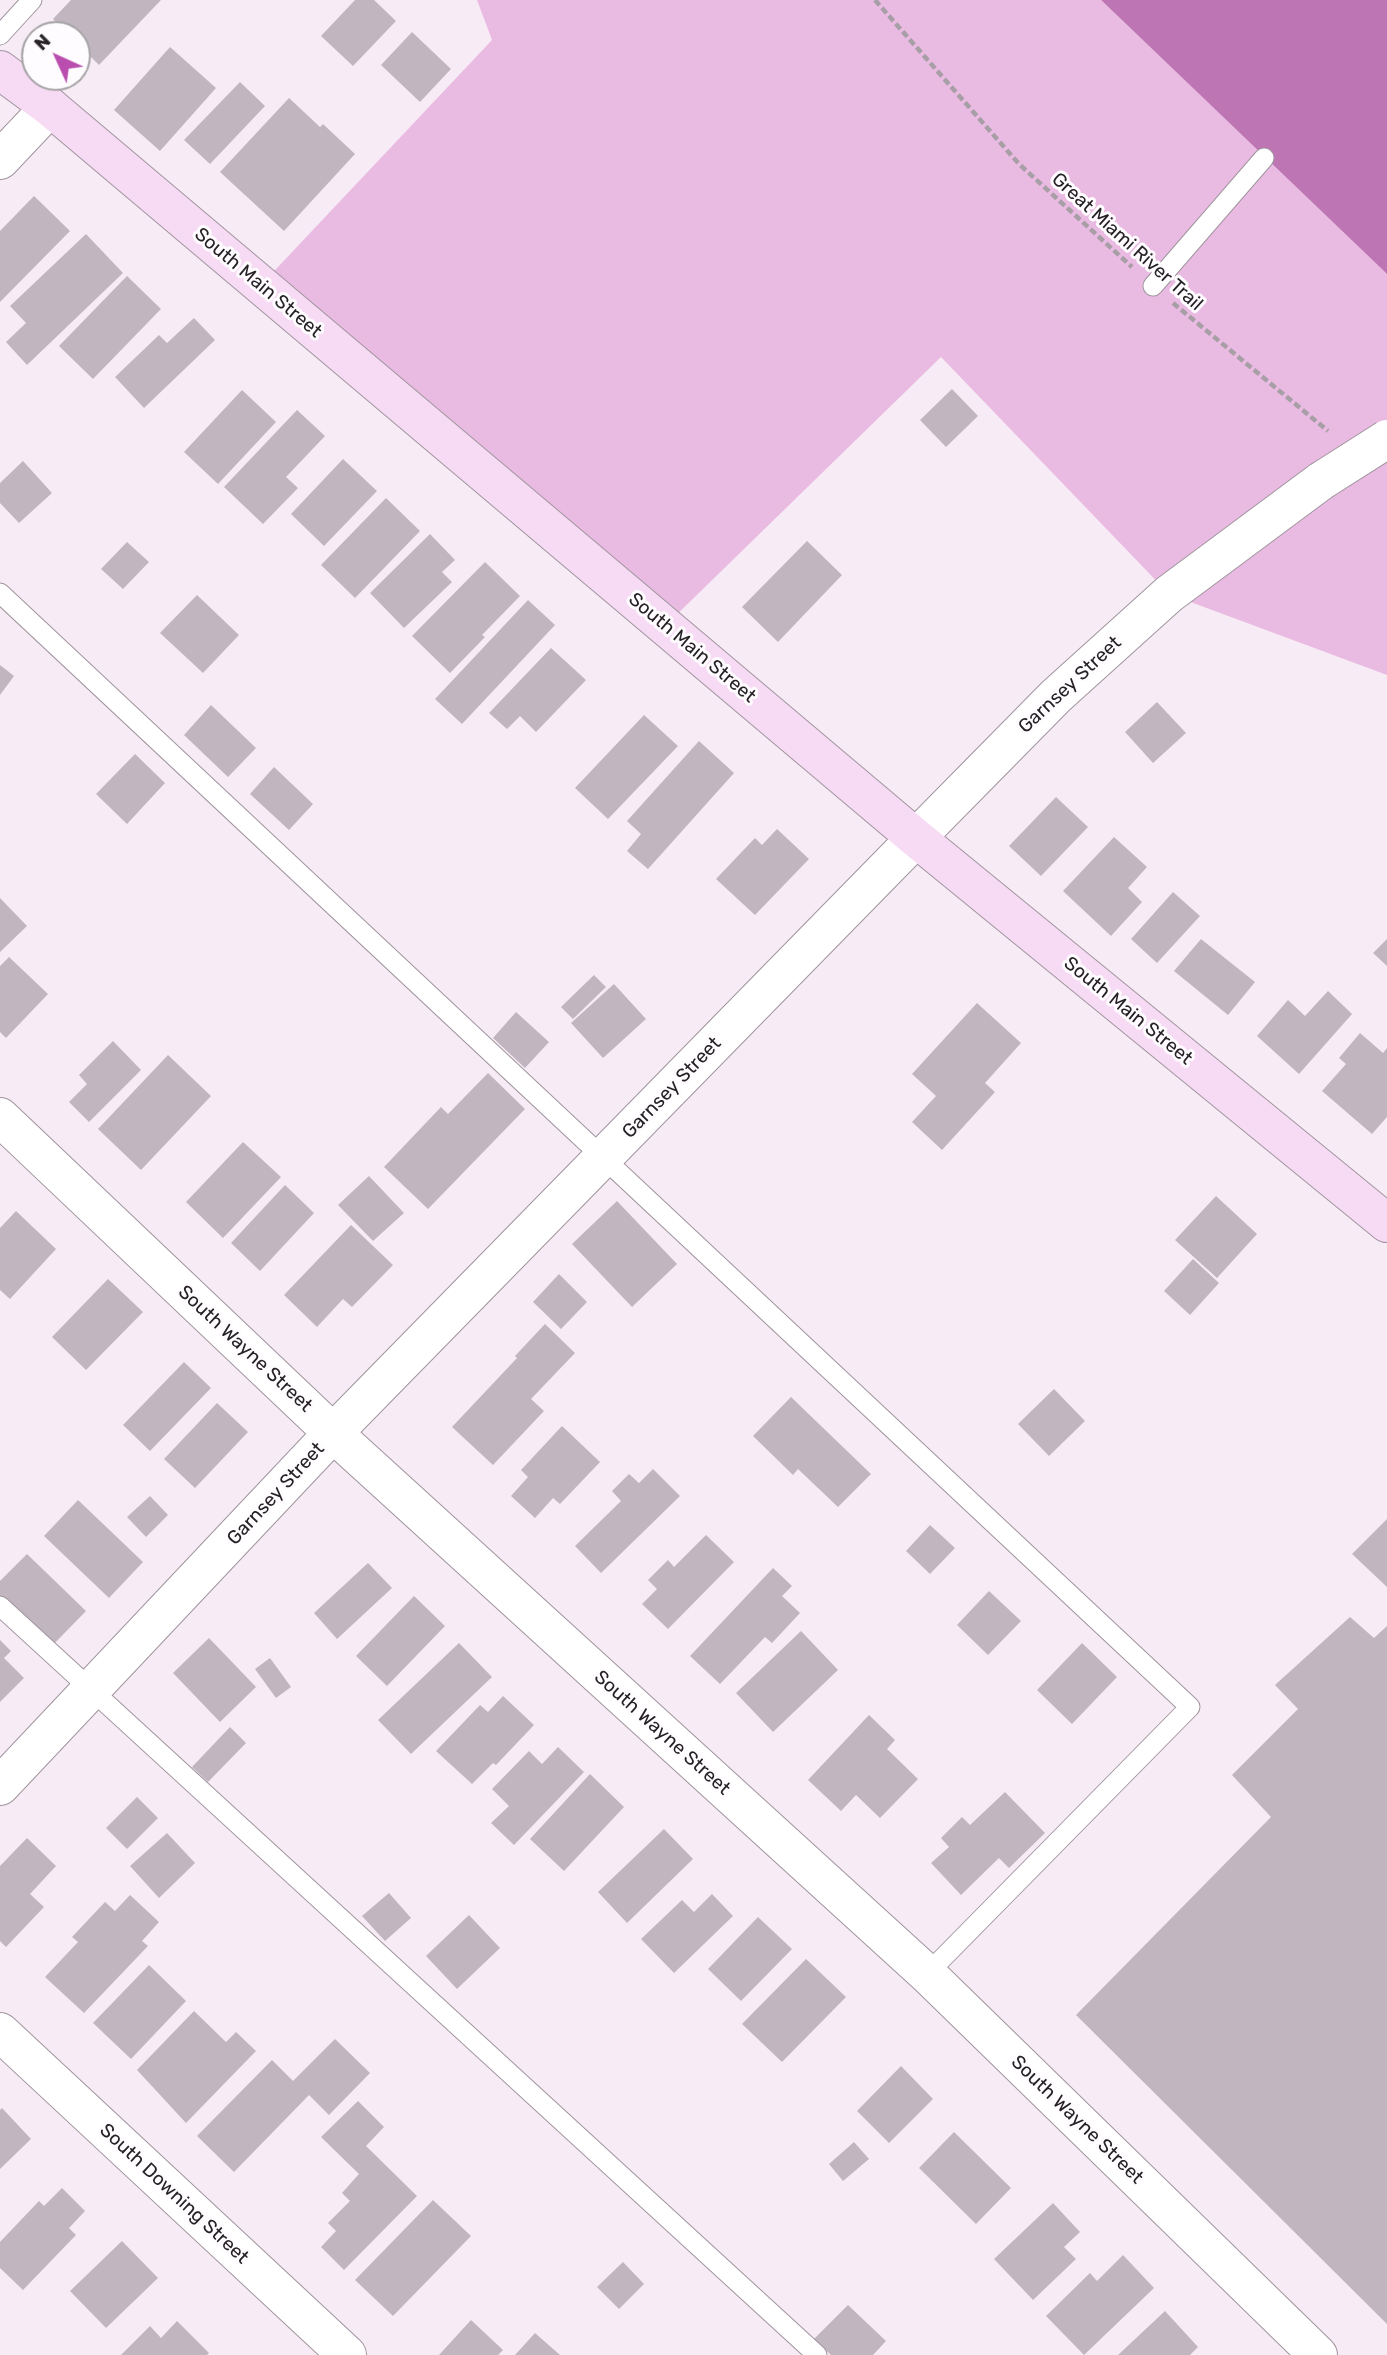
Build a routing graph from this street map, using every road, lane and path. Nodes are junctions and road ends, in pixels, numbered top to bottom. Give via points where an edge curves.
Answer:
1 (32, 0) edge
2 (875, 0) edge
3 (0, 35) edge
4 (0, 69) edge
5 (50, 107) junction
6 (1264, 158) dead end
7 (0, 160) edge
8 (1153, 286) junction
9 (1337, 438) dead end
10 (1387, 439) edge
11 (0, 593) edge
12 (916, 838) junction
13 (0, 1118) edge
14 (603, 1159) junction
15 (1387, 1223) edge
16 (333, 1433) junction
17 (0, 1606) edge
18 (90, 1691) junction
19 (0, 1786) edge
20 (927, 1974) junction
21 (0, 2032) edge
22 (347, 2355) edge
23 (817, 2355) edge
24 (1318, 2355) edge

1 - 3 lane
2 - 8 path, Great Miami River Trail via 1019,164
4 - 5 main road, South Main Street
5 - 7 street
5 - 12 main road, South Main Street
6 - 8 lane
8 - 9 path, Great Miami River Trail
10 - 12 street, Garnsey Street, bridge via 1321,481 1170,594 1056,696
11 - 14 lane
12 - 14 street, Garnsey Street
12 - 15 main road, South Main Street
13 - 16 street, South Wayne Street
14 - 16 street, Garnsey Street
14 - 20 lane via 1190,1707
16 - 18 street, Garnsey Street
16 - 20 street, South Wayne Street
17 - 18 lane
18 - 19 street, Garnsey Street
18 - 23 lane
20 - 24 street, South Wayne Street
21 - 22 street, South Downing Street

